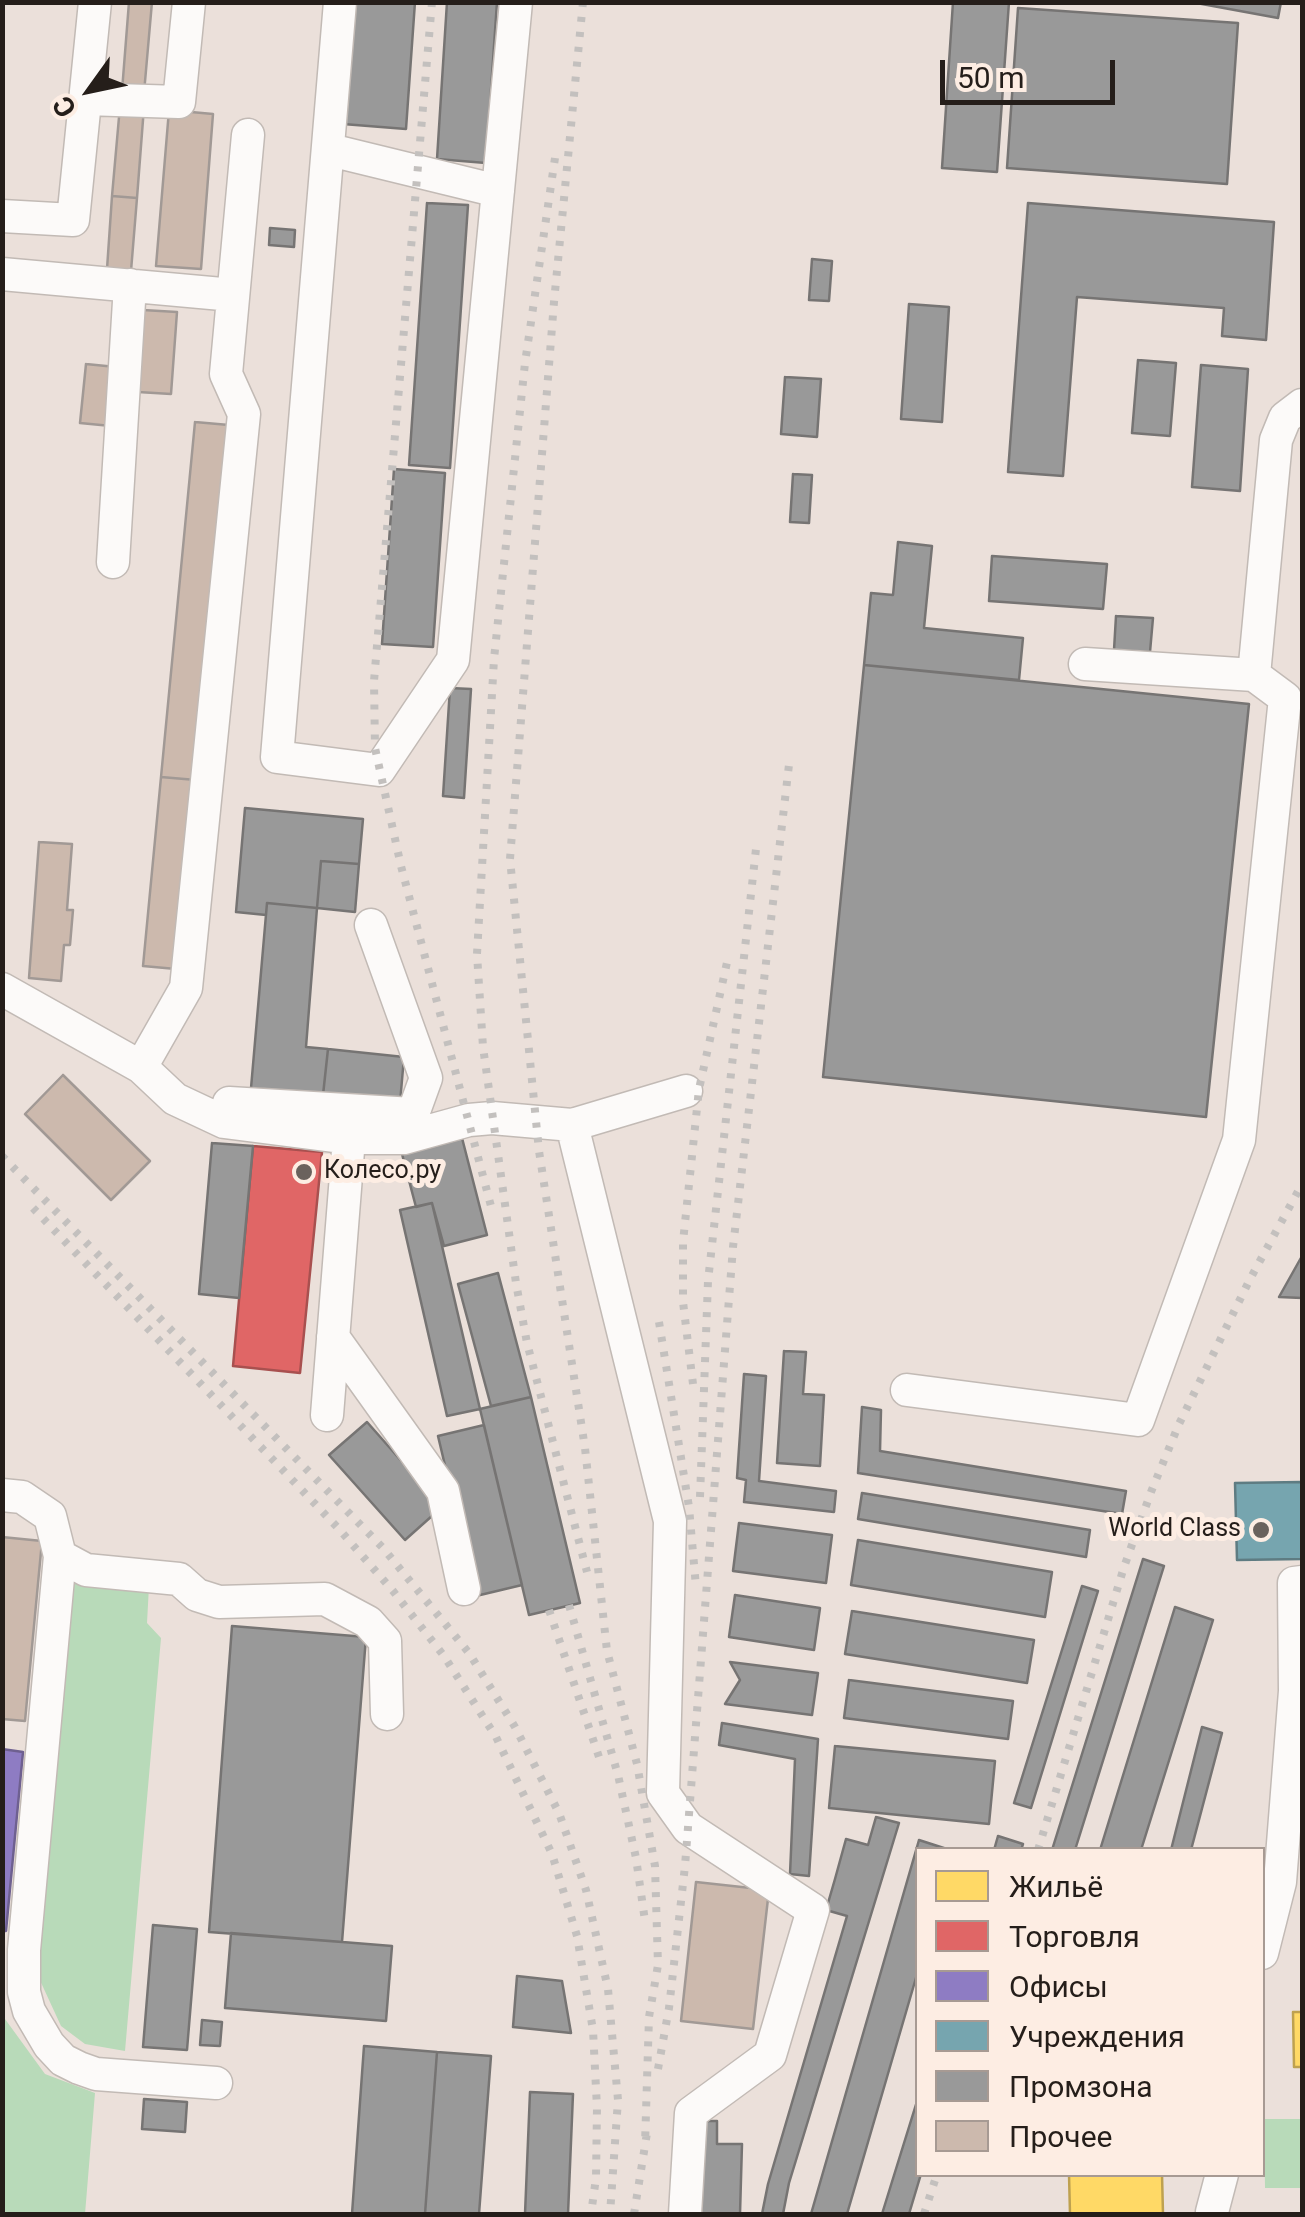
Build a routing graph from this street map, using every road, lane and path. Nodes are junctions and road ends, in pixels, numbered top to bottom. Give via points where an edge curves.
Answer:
1 (95, 2) edge
2 (190, 2) edge
3 (340, 2) edge
4 (516, 2) edge
5 (85, 99) junction
6 (248, 135) dead end
7 (330, 150) junction
8 (498, 191) junction
9 (2, 216) edge
10 (2, 274) edge
11 (130, 286) junction
12 (233, 295) junction
13 (1302, 404) edge
14 (114, 562) dead end
15 (1085, 664) dead end
16 (1254, 675) junction
17 (371, 924) dead end
18 (2, 989) edge
19 (141, 1067) junction
20 (686, 1090) dead end
21 (174, 1099) junction
22 (572, 1125) junction
23 (349, 1138) junction
24 (333, 1337) junction
25 (907, 1390) dead end
26 (327, 1415) dead end
27 (2, 1495) edge
28 (60, 1556) junction
29 (1302, 1582) edge
30 (464, 1590) dead end
31 (387, 1714) dead end
32 (1265, 1941) edge
33 (216, 2083) dead end
34 (1221, 2177) edge
35 (1212, 2212) dead end
36 (685, 2214) edge

1 - 5 lane
2 - 5 lane via 180,102
3 - 7 lane
4 - 8 lane
5 - 9 lane via 72,220
6 - 12 lane
7 - 8 lane
7 - 8 lane via 277,757 379,770 453,660
10 - 11 lane
11 - 12 lane
11 - 14 lane
12 - 19 lane via 226,374 244,414 186,988
13 - 16 lane via 1285,418 1276,440
15 - 16 lane
16 - 25 lane via 1286,698 1239,1140 1138,1420
17 - 21 lane via 426,1078 414,1114
18 - 19 lane
19 - 21 lane
20 - 22 lane
21 - 23 lane via 224,1122
22 - 23 lane via 492,1118 404,1138
22 - 36 lane via 670,1521 663,1793 688,1828 814,1910 770,2055 691,2114
23 - 24 lane
24 - 26 lane
24 - 30 lane via 444,1491
27 - 28 lane via 22,1497 50,1516
28 - 31 lane via 86,1570 179,1579 197,1596 220,1602 325,1599 368,1622 385,1641
28 - 33 lane via 24,1950 29,2011 63,2060 112,2075
29 - 32 lane via 1294,1583 1295,1690 1280,1882
34 - 35 lane

